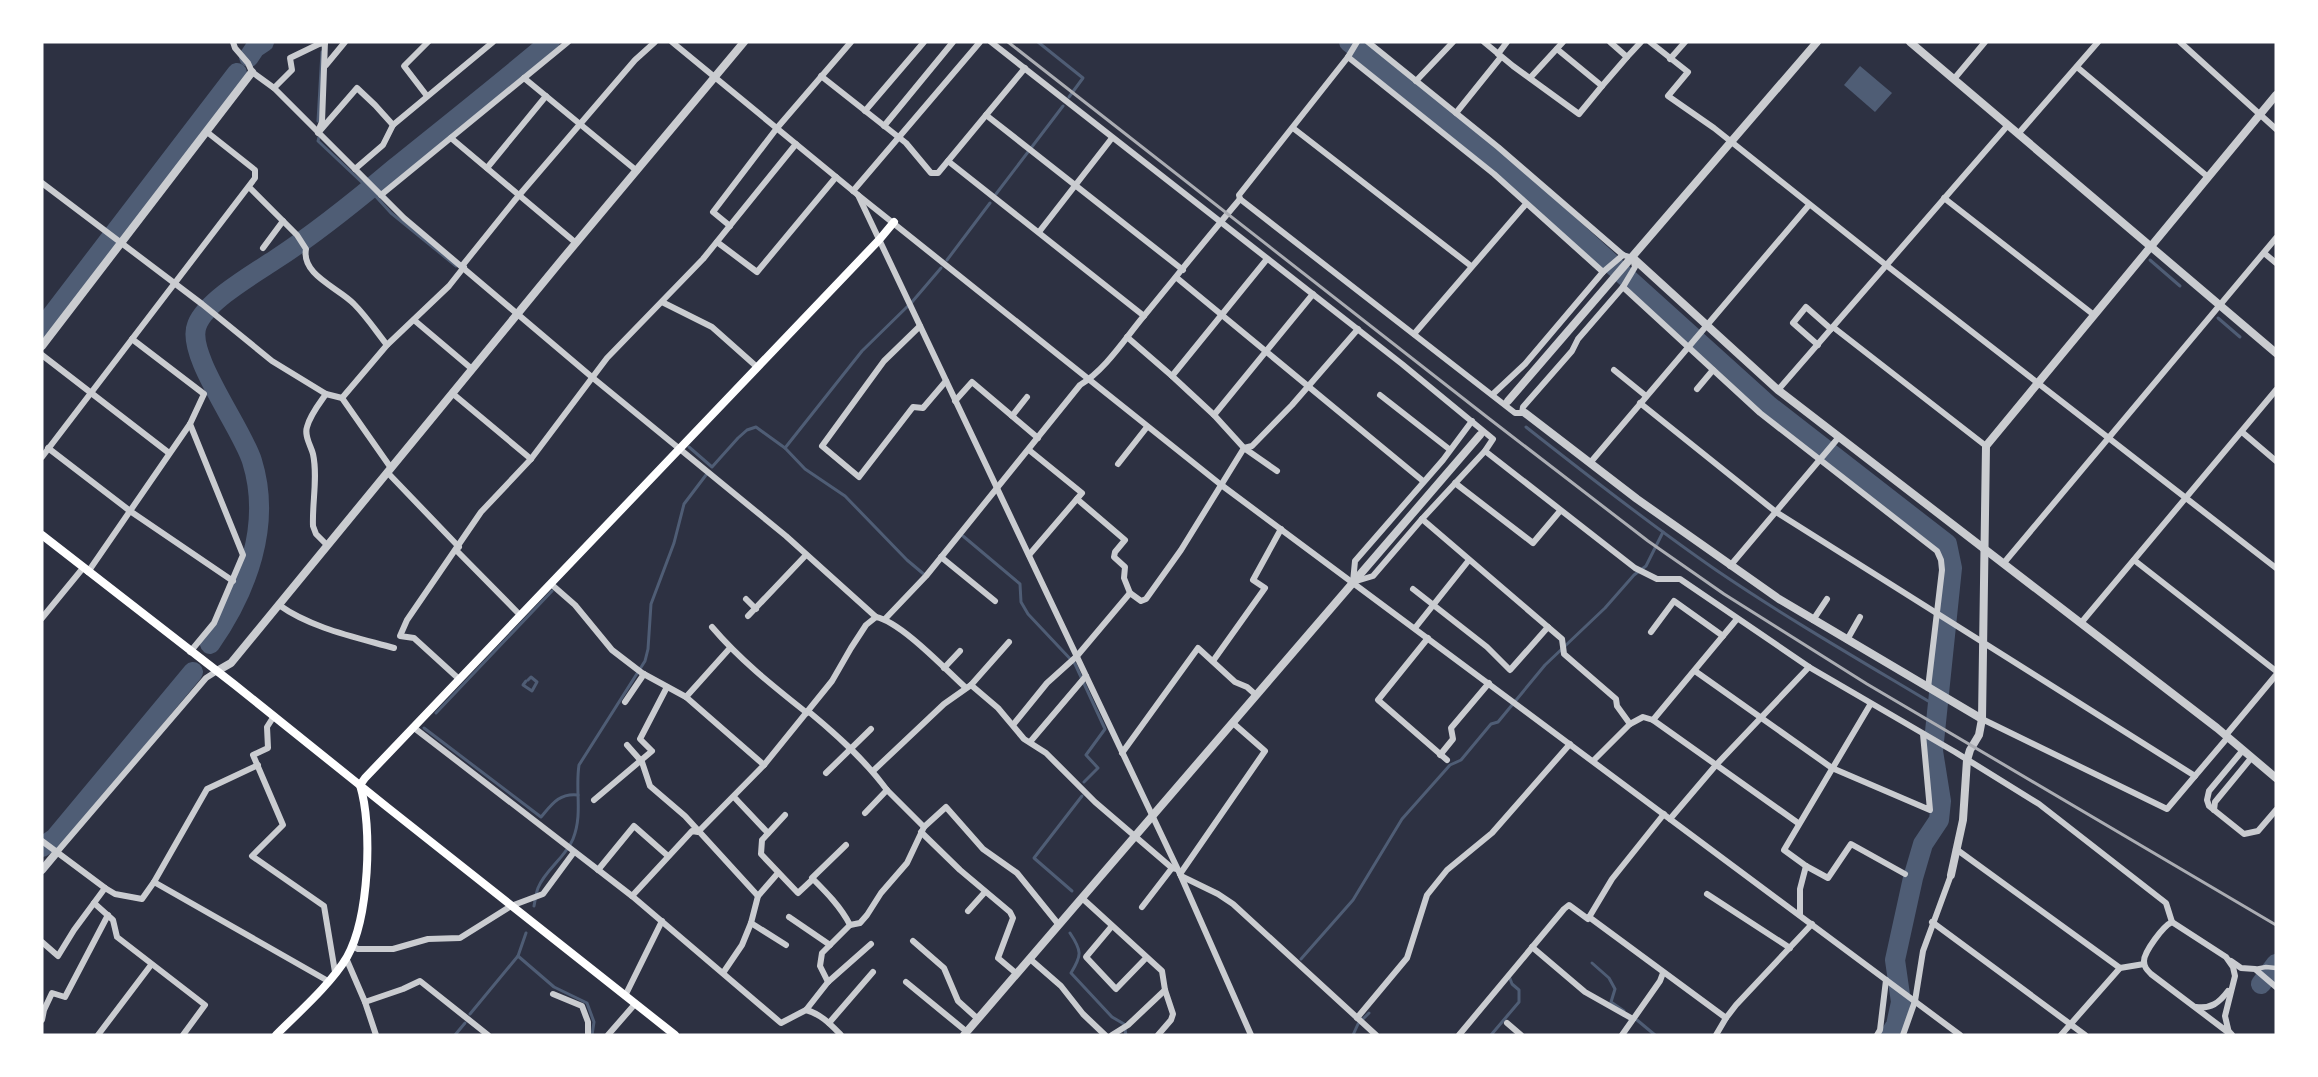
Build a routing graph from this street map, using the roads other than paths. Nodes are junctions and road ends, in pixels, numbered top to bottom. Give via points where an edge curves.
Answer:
1 (233, 42) edge
2 (326, 42) edge
3 (345, 42) edge
4 (428, 42) edge
5 (493, 42) edge
6 (568, 42) edge
7 (655, 42) edge
8 (672, 42) edge
9 (744, 42) edge
10 (851, 42) edge
11 (924, 42) edge
12 (953, 42) edge
13 (980, 42) edge
14 (991, 42) edge
15 (1357, 42) edge
16 (1368, 42) edge
17 (1453, 42) edge
18 (1484, 42) edge
19 (1508, 42) edge
20 (1563, 42) edge
21 (1610, 42) edge
22 (1641, 42) edge
23 (1650, 42) edge
24 (1685, 42) edge
25 (1817, 42) edge
26 (1910, 42) edge
27 (1985, 42) edge
28 (2098, 42) edge
29 (2180, 42) edge
30 (1557, 49) junction
31 (1349, 55) junction
32 (1499, 55) junction
33 (1627, 57) junction
34 (1670, 59) junction
35 (326, 65) junction
36 (2077, 67) junction
37 (1024, 68) junction
38 (252, 72) junction
39 (821, 76) junction
40 (714, 77) junction
41 (524, 78) junction
42 (1530, 78) junction
43 (1954, 79) junction
44 (1416, 81) junction
45 (1602, 86) junction
46 (274, 88) junction
47 (2276, 95) edge
48 (427, 96) junction
49 (546, 96) junction
50 (865, 111) junction
51 (1456, 113) junction
52 (986, 115) junction
53 (2260, 115) junction
54 (580, 124) junction
55 (393, 125) junction
56 (2008, 125) junction
57 (884, 126) junction
58 (777, 128) junction
59 (1293, 128) junction
60 (2276, 129) edge
61 (207, 132) junction
62 (318, 133) junction
63 (2018, 134) junction
64 (451, 138) junction
65 (899, 138) junction
66 (1112, 138) junction
67 (1731, 143) junction
68 (796, 144) junction
69 (948, 161) junction
70 (487, 168) junction
71 (355, 169) junction
72 (637, 171) junction
73 (836, 177) junction
74 (2208, 177) junction
75 (42, 183) edge
76 (1074, 185) junction
77 (249, 187) junction
78 (855, 193) junction
79 (380, 194) junction
80 (520, 196) junction
81 (1944, 198) junction
82 (1240, 199) junction
83 (1526, 204) junction
84 (1809, 205) junction
85 (283, 221) junction
86 (894, 222) junction
87 (1221, 223) junction
88 (730, 226) junction
89 (1039, 232) junction
90 (2276, 238) edge
91 (879, 240) junction
92 (717, 242) junction
93 (121, 243) junction
94 (576, 243) junction
95 (2151, 246) junction
96 (263, 248) dead end
97 (2264, 253) junction
98 (1621, 257) junction
99 (1267, 259) junction
100 (2276, 263) edge
101 (1631, 264) junction
102 (1886, 265) junction
103 (1471, 266) junction
104 (463, 267) junction
105 (1184, 270) junction
106 (1605, 270) junction
107 (1177, 278) junction
108 (175, 283) junction
109 (1624, 285) junction
110 (1313, 294) junction
111 (662, 302) junction
112 (2220, 306) junction
113 (518, 312) junction
114 (1222, 315) junction
115 (2094, 315) junction
116 (1144, 316) junction
117 (414, 320) junction
118 (1707, 325) junction
119 (920, 326) junction
120 (1832, 328) junction
121 (1358, 329) junction
122 (1414, 334) junction
123 (1126, 337) junction
124 (132, 339) junction
125 (387, 345) junction
126 (1690, 345) junction
127 (1818, 345) junction
128 (42, 346) edge
129 (1266, 351) junction
130 (2276, 353) edge
131 (42, 355) edge
132 (757, 367) junction
133 (472, 369) junction
134 (1614, 370) dead end
135 (1713, 370) junction
136 (1172, 375) junction
137 (593, 378) junction
138 (1088, 380) junction
139 (946, 381) junction
140 (2037, 384) junction
141 (1309, 385) junction
142 (1697, 389) dead end
143 (1778, 390) junction
144 (2276, 390) edge
145 (90, 392) junction
146 (452, 393) junction
147 (327, 394) junction
148 (1380, 395) dead end
149 (1495, 395) junction
150 (1646, 396) junction
151 (1027, 397) dead end
152 (342, 398) junction
153 (956, 401) junction
154 (1508, 401) dead end
155 (1640, 404) junction
156 (1521, 413) junction
157 (1214, 415) junction
158 (1012, 416) junction
159 (1473, 422) junction
160 (190, 424) junction
161 (1147, 427) junction
162 (2241, 432) junction
163 (1480, 435) dead end
164 (1839, 437) junction
165 (1038, 438) junction
166 (2108, 438) junction
167 (1986, 446) junction
168 (48, 448) junction
169 (680, 448) junction
170 (1244, 448) junction
171 (1449, 449) junction
172 (1029, 450) junction
173 (1485, 451) junction
174 (170, 453) junction
175 (42, 457) edge
176 (1822, 457) junction
177 (531, 459) junction
178 (2276, 461) edge
179 (1590, 463) junction
180 (1118, 464) dead end
181 (389, 470) junction
182 (1277, 471) dead end
183 (1423, 482) junction
184 (1455, 483) junction
185 (1220, 484) junction
186 (997, 488) junction
187 (1077, 498) junction
188 (2186, 499) junction
189 (129, 511) junction
190 (1560, 511) junction
191 (1776, 512) junction
192 (1422, 519) junction
193 (1281, 529) junction
194 (42, 536) edge
195 (327, 545) junction
196 (458, 549) junction
197 (1984, 549) junction
198 (806, 555) junction
199 (1029, 555) junction
200 (941, 557) junction
201 (1469, 560) junction
202 (2134, 560) junction
203 (2003, 564) junction
204 (1730, 566) junction
205 (2276, 568) edge
206 (85, 570) junction
207 (232, 581) junction
208 (1353, 582) junction
209 (551, 584) junction
210 (1413, 589) dead end
211 (1130, 593) junction
212 (746, 599) dead end
213 (1827, 599) dead end
214 (995, 601) dead end
215 (279, 604) junction
216 (1433, 605) junction
217 (756, 609) junction
218 (520, 615) junction
219 (1940, 615) junction
220 (748, 616) dead end
221 (876, 617) junction
222 (1860, 617) dead end
223 (42, 618) edge
224 (885, 619) junction
225 (1737, 619) junction
226 (1813, 620) junction
227 (2081, 623) junction
228 (712, 627) dead end
229 (1548, 627) junction
230 (1415, 628) junction
231 (1651, 632) dead end
232 (1723, 636) junction
233 (1428, 638) junction
234 (1847, 640) junction
235 (1009, 642) dead end
236 (1983, 642) junction
237 (394, 648) dead end
238 (730, 648) junction
239 (960, 651) dead end
240 (190, 652) junction
241 (1077, 656) junction
242 (1213, 661) junction
243 (1809, 667) junction
244 (944, 668) junction
245 (217, 671) junction
246 (1695, 671) junction
247 (641, 672) junction
248 (2276, 673) edge
249 (1086, 676) junction
250 (459, 679) junction
251 (1489, 683) junction
252 (968, 686) junction
253 (667, 687) junction
254 (1931, 690) junction
255 (1256, 695) junction
256 (686, 697) junction
257 (625, 702) dead end
258 (1870, 705) junction
259 (808, 712) junction
260 (274, 716) junction
261 (1760, 717) junction
262 (1982, 719) junction
263 (1653, 720) junction
264 (1233, 723) junction
265 (1630, 724) junction
266 (1013, 725) junction
267 (413, 727) junction
268 (871, 729) dead end
269 (1926, 735) junction
270 (2227, 736) junction
271 (1030, 742) junction
272 (1570, 744) junction
273 (627, 745) dead end
274 (850, 749) junction
275 (2243, 750) junction
276 (1122, 753) junction
277 (1440, 755) junction
278 (2252, 757) junction
279 (640, 759) junction
280 (1447, 760) dead end
281 (1967, 760) junction
282 (1593, 761) junction
283 (258, 765) junction
284 (764, 765) junction
285 (1716, 765) junction
286 (1832, 768) junction
287 (873, 771) junction
288 (826, 773) dead end
289 (2195, 776) junction
290 (2276, 778) edge
291 (360, 785) junction
292 (887, 790) junction
293 (734, 797) junction
294 (594, 800) dead end
295 (2214, 810) junction
296 (2276, 810) edge
297 (866, 813) dead end
298 (785, 815) dead end
299 (1153, 816) junction
300 (1667, 816) junction
301 (1798, 824) junction
302 (922, 830) junction
303 (698, 832) junction
304 (768, 833) junction
305 (1135, 836) junction
306 (42, 841) edge
307 (846, 845) dead end
308 (570, 849) junction
309 (1956, 849) junction
310 (54, 850) junction
311 (668, 856) junction
312 (1806, 866) junction
313 (42, 870) edge
314 (598, 870) junction
315 (1178, 872) junction
316 (778, 873) junction
317 (1905, 874) dead end
318 (1951, 875) joint
319 (813, 879) junction
320 (154, 882) junction
321 (105, 888) junction
322 (985, 892) junction
323 (1707, 894) dead end
324 (632, 896) junction
325 (758, 896) junction
326 (1082, 898) junction
327 (94, 903) junction
328 (511, 906) junction
329 (1142, 907) dead end
330 (968, 911) dead end
331 (108, 915) junction
332 (1800, 915) junction
333 (789, 917) dead end
334 (1589, 917) junction
335 (662, 921) junction
336 (1932, 922) junction
337 (2172, 922) junction
338 (751, 923) junction
339 (1812, 924) junction
340 (850, 925) junction
341 (1059, 925) junction
342 (1112, 926) junction
343 (913, 941) dead end
344 (42, 942) edge
345 (871, 944) dead end
346 (786, 945) dead end
347 (830, 945) junction
348 (352, 946) junction
349 (1532, 947) junction
350 (1790, 948) junction
351 (2226, 957) junction
352 (346, 958) junction
353 (1146, 958) junction
354 (1030, 959) junction
355 (2144, 964) junction
356 (152, 965) junction
357 (2276, 968) edge
358 (2120, 969) junction
359 (2257, 971) junction
360 (336, 972) junction
361 (873, 972) dead end
362 (723, 973) junction
363 (1663, 973) junction
364 (1017, 974) junction
365 (1886, 980) junction
366 (328, 981) junction
367 (828, 982) junction
368 (906, 982) dead end
369 (2232, 986) junction
370 (2276, 987) edge
371 (1165, 990) junction
372 (553, 994) dead end
373 (625, 996) junction
374 (1915, 1001) junction
375 (365, 1002) junction
376 (635, 1004) junction
377 (2193, 1006) junction
378 (806, 1010) junction
379 (1357, 1018) junction
380 (1726, 1018) junction
381 (978, 1019) junction
382 (1633, 1019) junction
383 (42, 1020) edge
384 (829, 1023) junction
385 (1507, 1023) dead end
386 (2072, 1024) junction
387 (966, 1034) edge
388 (2230, 1034) edge
389 (98, 1035) edge
390 (183, 1035) edge
391 (276, 1035) edge
392 (376, 1035) edge
393 (488, 1035) edge
394 (588, 1035) edge
395 (608, 1035) edge
396 (675, 1035) edge
397 (842, 1035) edge
398 (1105, 1035) edge
399 (1112, 1035) edge
400 (1158, 1035) edge
401 (1251, 1035) edge
402 (1376, 1035) edge
403 (1459, 1035) edge
404 (1521, 1035) edge
405 (1622, 1035) edge
406 (1716, 1035) edge
407 (1877, 1035) edge
408 (1903, 1035) edge
409 (1960, 1035) edge
410 (2061, 1035) edge
411 (2085, 1035) edge

1 - 38 street
2 - 35 street
2 - 46 street via 290,58 292,70
3 - 35 street
4 - 48 street via 404,66
5 - 48 street
6 - 41 street
7 - 54 street
8 - 40 street
9 - 40 street
10 - 39 street
11 - 50 street
12 - 57 street
13 - 65 street
14 - 37 street
15 - 31 street
16 - 44 street
17 - 44 street
18 - 32 street
19 - 32 street
20 - 30 street
21 - 33 street
22 - 33 street
23 - 34 street
24 - 34 street
25 - 67 street
26 - 43 street
27 - 43 street
28 - 36 street
29 - 53 street
30 - 42 street
30 - 45 street
31 - 59 street
31 - 83 street
32 - 42 street
32 - 51 street
33 - 45 street
34 - 67 street via 1688,72 1668,96
35 - 62 street
36 - 63 street
36 - 74 street
37 - 52 street
37 - 66 street
38 - 46 street
38 - 61 street
39 - 50 street
39 - 58 street
40 - 58 street
40 - 72 street
41 - 49 street
41 - 64 street
42 - 45 street via 1579,114
43 - 56 street
44 - 51 street
46 - 62 street
47 - 53 street
48 - 55 street
49 - 54 street
49 - 70 street
50 - 57 street
51 - 98 street
52 - 69 street
52 - 76 street
53 - 60 street
53 - 74 street
54 - 72 street
54 - 80 street
55 - 62 street via 357,88
55 - 71 street via 383,145
56 - 63 street
56 - 81 street
57 - 65 street
58 - 68 street
58 - 88 street via 713,212
59 - 82 street via 1239,195
59 - 103 street
61 - 77 street via 255,170
61 - 93 street
62 - 71 street
63 - 95 street
64 - 70 street
64 - 79 street
65 - 69 street via 931,173 938,172
65 - 78 street
66 - 76 street
66 - 87 street
67 - 84 street
67 - 101 street
68 - 73 street
68 - 88 street
69 - 89 street
70 - 80 street
71 - 79 street
72 - 94 street
73 - 78 street
73 - 92 street via 757,272
74 - 95 street
75 - 93 street
76 - 89 street
76 - 105 street
77 - 85 street
77 - 108 street
78 - 86 street
78 - 91 street
79 - 104 street
80 - 94 street
80 - 104 street
81 - 102 street
81 - 115 street
82 - 87 street
82 - 122 street
83 - 103 street
83 - 106 street
84 - 102 street
84 - 118 street
85 - 96 street
85 - 125 street via 306,249 312,271 352,302
86 - 91 main road
86 - 138 street
87 - 99 street
87 - 105 street
88 - 92 street
89 - 116 street
90 - 97 street
91 - 119 street
91 - 132 main road
92 - 111 street
93 - 108 street
93 - 128 street
94 - 113 street
95 - 112 street
95 - 115 street
97 - 100 street
97 - 112 street
98 - 101 street
98 - 106 street
99 - 110 street
99 - 114 street
101 - 109 street
101 - 118 street
101 - 154 street via 1616,276
102 - 120 street
102 - 140 street
103 - 122 street
104 - 113 street
104 - 117 street
105 - 107 street
106 - 149 street
107 - 114 street
107 - 116 street
108 - 124 street
108 - 147 street via 272,361
109 - 126 street
109 - 156 street
110 - 121 street
110 - 129 street
111 - 132 street via 712,327
111 - 137 street via 618,346
112 - 130 street
112 - 166 street
113 - 133 street
113 - 137 street
114 - 129 street
114 - 136 street
115 - 140 street
116 - 123 street
117 - 125 street
117 - 133 street
118 - 126 street
118 - 143 street
119 - 139 street
119 - 139 street via 884,361 822,446 859,477 913,407 923,408
120 - 127 street
120 - 127 street via 1806,307 1792,323
120 - 167 street
121 - 141 street
121 - 159 street
122 - 149 street
123 - 136 street
123 - 138 street
124 - 145 street
124 - 160 street via 204,394
125 - 152 street
126 - 135 street
126 - 150 street
127 - 143 street
129 - 141 street
129 - 157 street
131 - 145 street
132 - 169 main road
133 - 146 street
134 - 150 street
135 - 142 street
135 - 176 street via 1760,413
136 - 157 street
137 - 169 street
137 - 177 street
138 - 161 street
138 - 165 street
139 - 153 street
140 - 166 street
140 - 167 street
141 - 170 street via 1252,446
141 - 183 street
143 - 164 street
144 - 162 street
145 - 168 street
145 - 174 street
146 - 177 street
146 - 181 street
147 - 152 street
147 - 195 street via 313,412 306,433 315,468 313,526
148 - 171 street
149 - 156 street
150 - 155 street
151 - 158 street
152 - 181 street
153 - 158 street via 972,382
153 - 186 street
155 - 179 street
155 - 191 street
156 - 179 street
157 - 170 street
158 - 165 street
159 - 171 street
159 - 173 street via 1493,439
160 - 174 street
160 - 207 street via 243,555
161 - 180 street
161 - 185 street
162 - 178 street
162 - 188 street
163 - 208 street
164 - 176 street
164 - 197 street
165 - 172 street
166 - 188 street
166 - 203 street
167 - 197 street
168 - 175 street
168 - 189 street
169 - 198 street
169 - 209 main road
170 - 182 street
170 - 185 street
171 - 183 street
172 - 186 street
172 - 187 street via 1082,494
173 - 184 street
173 - 190 street
174 - 189 street
176 - 191 street
176 - 219 street via 1938,551 1942,570
177 - 196 street via 481,512
179 - 204 street
181 - 195 street
181 - 196 street
183 - 208 street via 1355,561
184 - 190 street via 1533,543
184 - 192 street
185 - 193 street
185 - 211 street via 1146,599 1141,601
186 - 199 street
186 - 200 street
187 - 199 street
187 - 211 street via 1125,540 1114,557 1125,567 1124,578
188 - 202 street
188 - 205 street
189 - 206 street
189 - 207 street
190 - 225 street via 1635,568 1657,579 1680,579
191 - 204 street
191 - 219 street
192 - 201 street
192 - 208 street via 1374,576
193 - 208 street
193 - 242 street via 1253,580 1265,588
194 - 206 main road
195 - 215 street
196 - 218 street
196 - 250 street via 407,620 400,636 414,638
197 - 203 street
197 - 236 street
198 - 217 street
198 - 221 street
199 - 241 street
200 - 214 street
200 - 224 street
201 - 216 street
201 - 229 street
202 - 227 street
202 - 248 street
203 - 227 street
204 - 226 street
206 - 223 street
206 - 240 main road
207 - 240 street via 214,623
208 - 230 street
208 - 255 street
209 - 218 main road
209 - 247 street via 575,605 612,650
210 - 216 street
211 - 241 street
212 - 217 street
213 - 226 street
215 - 237 street via 289,613 342,634
215 - 245 street via 231,663
216 - 229 street via 1488,647 1510,670
216 - 230 street
217 - 220 street
218 - 250 main road
219 - 236 street
219 - 254 street
221 - 224 street
221 - 259 street via 866,625
222 - 234 street
224 - 244 street
225 - 232 street
225 - 243 street
226 - 234 street
227 - 270 street
228 - 238 street
229 - 265 street via 1562,639 1564,654 1616,699
230 - 233 street
231 - 232 street via 1674,601
232 - 246 street
233 - 251 street
233 - 277 street via 1378,700
234 - 254 street
235 - 252 street
236 - 262 street
236 - 289 street
238 - 256 street
238 - 259 street
239 - 244 street
240 - 245 main road
241 - 249 street
241 - 266 street via 1047,683
242 - 255 street
242 - 276 street via 1198,648
243 - 258 street
243 - 261 street
244 - 252 street
245 - 260 main road
245 - 310 street via 206,678
246 - 261 street
246 - 263 street
247 - 253 street
247 - 257 street
248 - 270 street
249 - 271 street
249 - 276 street
250 - 267 main road
251 - 272 street
251 - 277 street via 1451,728 1453,739
252 - 266 street
252 - 287 street
253 - 256 street
253 - 279 street via 640,739 652,751
254 - 262 street
255 - 264 street
256 - 284 street
258 - 269 street
258 - 286 street
259 - 274 street
259 - 284 street
260 - 283 street via 267,728 268,748 253,755
260 - 291 main road
261 - 285 street
261 - 286 street
262 - 281 street
262 - 289 street via 2163,808 2167,809
263 - 265 street via 1643,717
263 - 285 street
264 - 299 street
264 - 315 street via 1265,751
265 - 282 street
266 - 271 street
267 - 291 main road
267 - 308 street
268 - 274 street
269 - 281 street
269 - 286 street via 1930,810
270 - 275 street
270 - 289 street
271 - 305 street
272 - 282 street
272 - 379 street via 1492,833 1447,870 1427,895 1407,958
273 - 279 street
274 - 287 street
274 - 288 street
275 - 278 street
275 - 295 street via 2209,791 2207,800
276 - 299 street
277 - 280 street
278 - 290 street
278 - 295 street via 2215,802
279 - 294 street
279 - 303 street via 650,786
281 - 309 street via 1964,811
281 - 337 street via 2039,804 2166,903
282 - 300 street
283 - 320 street via 207,789
283 - 360 street via 283,825 252,856 324,906
284 - 293 street
285 - 300 street
285 - 301 street
286 - 301 street
287 - 292 street
291 - 328 main road
291 - 348 main road via 365,802 367,866 360,927
292 - 297 street
292 - 302 street
293 - 303 street
293 - 304 street
295 - 296 street via 2244,834 2258,831
298 - 304 street
299 - 305 street
299 - 315 street
300 - 332 street
300 - 334 street via 1612,879
301 - 312 street via 1784,850
302 - 322 street
302 - 340 street via 907,862 867,915 860,923
302 - 341 street via 946,807 983,849 1017,873
303 - 311 street via 692,831
303 - 325 street
304 - 316 street via 762,840 761,854
305 - 315 street
305 - 326 street
306 - 310 street
307 - 319 street
308 - 314 street
308 - 328 street via 543,894
309 - 318 street
309 - 358 street
310 - 313 street
310 - 321 street
311 - 314 street via 634,826
311 - 324 street
312 - 317 street via 1828,878 1851,844
312 - 332 street via 1800,889
314 - 324 street
315 - 329 street
315 - 379 street via 1233,904
315 - 401 street
316 - 319 street via 798,894
316 - 325 street
318 - 336 street
319 - 340 street via 833,899
320 - 321 street via 142,898 115,894
320 - 366 street
321 - 327 street
322 - 330 street
322 - 364 street via 1014,918 998,958
323 - 350 street
324 - 335 street
325 - 338 street
326 - 341 street
326 - 342 street
327 - 331 street
327 - 344 street via 58,956
328 - 348 street via 460,938 428,939 393,949 358,950
328 - 373 main road
331 - 356 street via 117,937
331 - 383 street via 65,997 52,993
332 - 339 street
333 - 347 street
334 - 349 street via 1569,905
334 - 363 street
335 - 362 street
335 - 373 street
336 - 374 street via 1919,964
336 - 386 street
337 - 351 street
337 - 355 street via 2148,950
338 - 346 street
338 - 362 street
339 - 350 street
339 - 365 street
340 - 347 street
341 - 354 street
342 - 353 street
342 - 353 street via 1086,957 1116,989
343 - 381 street via 944,968 958,1001
345 - 367 street
347 - 367 street via 820,960
348 - 352 main road
349 - 382 street via 1585,992
349 - 403 street
350 - 380 street
351 - 359 street via 2241,968
351 - 369 street via 2235,971
352 - 360 main road
352 - 375 street
353 - 371 street via 1162,971
354 - 364 street
354 - 398 street via 1061,986
355 - 358 street
355 - 377 street via 2151,974
356 - 389 street
356 - 390 street via 205,1005
357 - 359 street
358 - 386 street
359 - 370 street
360 - 366 main road
361 - 384 street
362 - 378 street via 781,1023
363 - 380 street
363 - 382 street
364 - 381 street
365 - 374 street
365 - 407 street
366 - 391 main road
367 - 378 street
368 - 387 street
369 - 377 street via 2215,1005
369 - 388 street via 2225,1016
371 - 399 street
371 - 400 street via 1173,1014
372 - 394 street via 582,1006
373 - 376 main road
374 - 408 street
374 - 409 street
375 - 392 street
375 - 393 street via 420,981
376 - 395 street
376 - 396 main road
377 - 388 street
378 - 384 street
379 - 402 street
380 - 406 street
381 - 387 street
382 - 405 street
384 - 397 street
385 - 404 street
386 - 410 street
386 - 411 street

